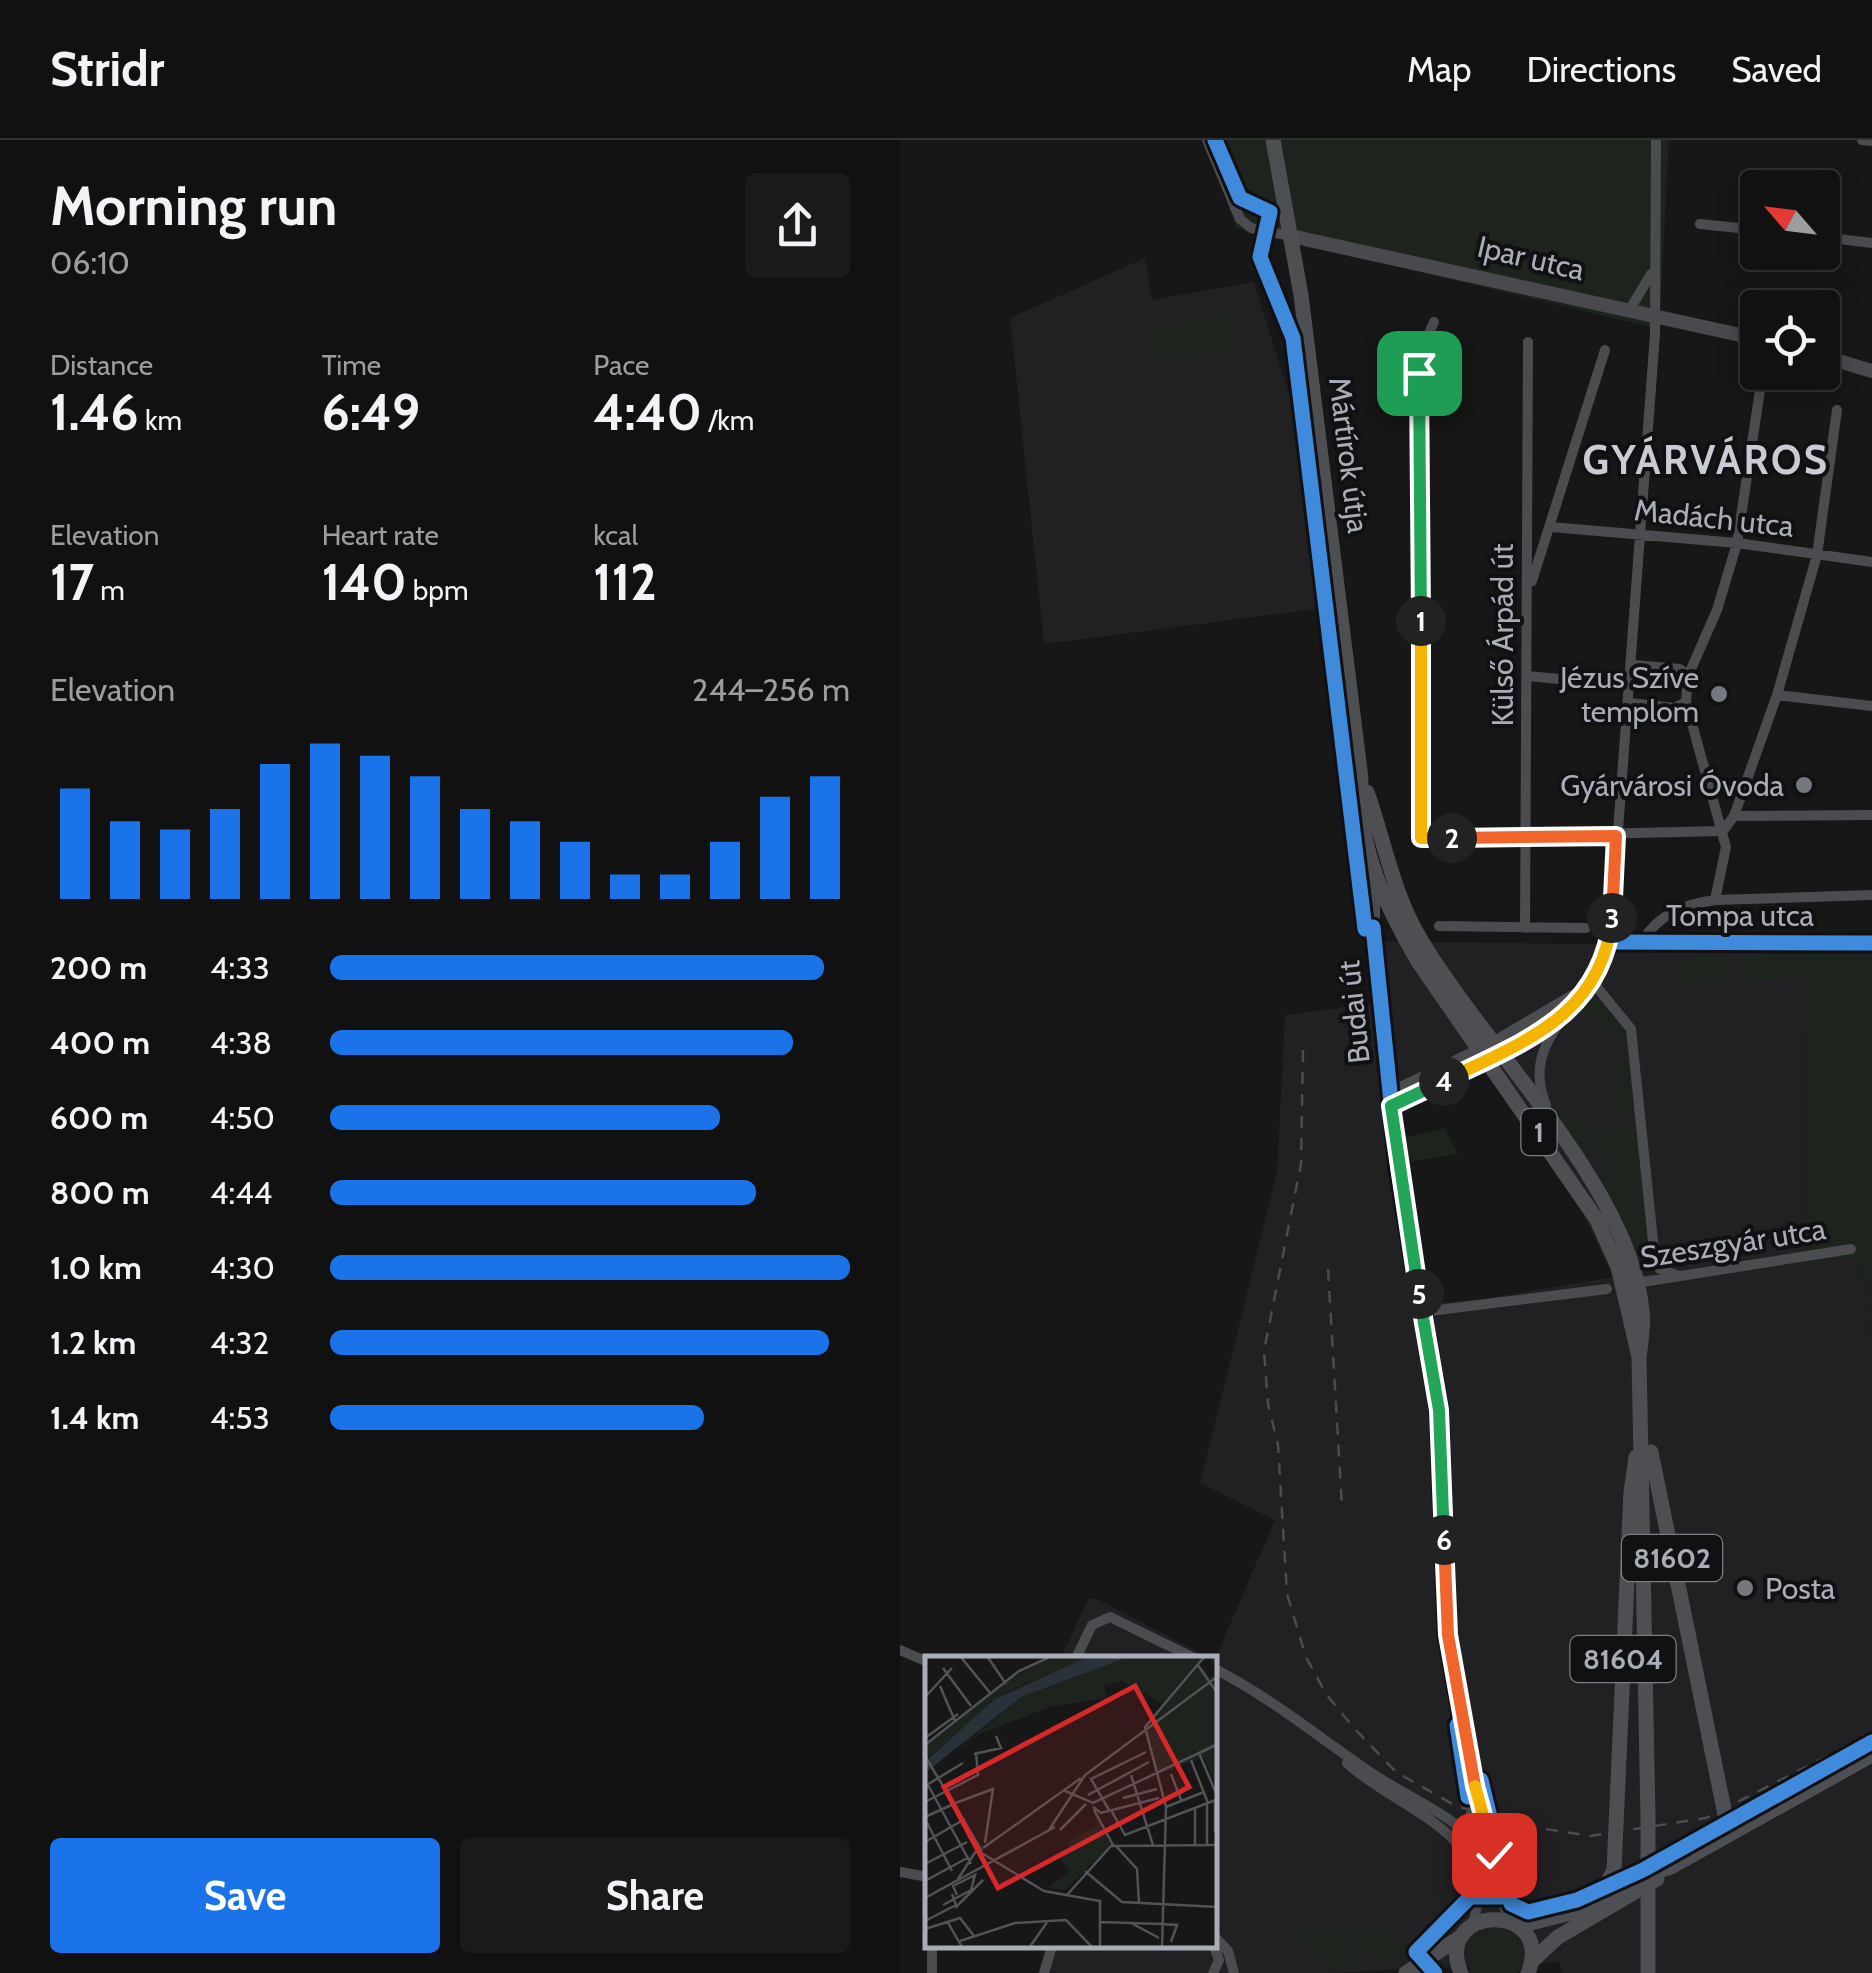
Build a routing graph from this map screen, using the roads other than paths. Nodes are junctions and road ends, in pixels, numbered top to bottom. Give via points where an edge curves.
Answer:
1 (1207, 140) edge
2 (1273, 140) edge
3 (1656, 140) edge
4 (1862, 140) edge
5 (1872, 141) edge
6 (1700, 224) dead end
7 (1740, 228) edge
8 (1291, 236) junction
9 (1840, 240) edge
10 (1872, 243) edge
11 (1653, 269) junction
12 (1630, 309) junction
13 (1654, 316) junction
14 (1434, 322) dead end
15 (1740, 335) edge
16 (1528, 342) dead end
17 (1605, 350) dead end
18 (1840, 361) edge
19 (1872, 371) edge
20 (1760, 390) dead end
21 (1837, 410) dead end
22 (1551, 527) junction
23 (1642, 536) junction
24 (1737, 544) junction
25 (1816, 555) junction
26 (1872, 562) edge
27 (1528, 592) junction
28 (1634, 665) junction
29 (1528, 676) junction
30 (1688, 676) junction
31 (1632, 686) junction
32 (1776, 695) junction
33 (1686, 702) junction
34 (1630, 703) junction
35 (1872, 706) edge
36 (1361, 778) junction
37 (1872, 815) edge
38 (1734, 816) junction
39 (1723, 831) junction
40 (1616, 836) junction
41 (1523, 837) junction
42 (1376, 876) junction
43 (1872, 895) edge
44 (1715, 900) junction
45 (1439, 926) dead end
46 (1525, 928) junction
47 (1586, 928) dead end
48 (1607, 942) junction
49 (1642, 942) junction
50 (1872, 943) edge
51 (1588, 983) junction
52 (1559, 1022) junction
53 (1488, 1051) junction
54 (1390, 1092) junction
55 (1391, 1106) junction
56 (1558, 1136) junction
57 (1851, 1249) dead end
58 (1679, 1276) junction
59 (1622, 1286) junction
60 (1422, 1312) junction
61 (1644, 1414) junction
62 (900, 1650) edge
63 (1077, 1656) edge
64 (1190, 1656) edge
65 (925, 1661) edge
66 (1218, 1671) edge
67 (1872, 1755) edge
68 (1477, 1795) junction
69 (1468, 1814) junction
70 (1484, 1816) junction
71 (1446, 1824) junction
72 (1466, 1830) junction
73 (1729, 1834) junction
74 (1467, 1852) junction
75 (1671, 1867) junction
76 (1496, 1868) junction
77 (900, 1872) edge
78 (925, 1876) edge
79 (1598, 1900) junction
80 (1513, 1924) junction
81 (1467, 1931) junction
82 (1218, 1940) edge
83 (1051, 1948) edge
84 (1215, 1948) edge
85 (1531, 1969) edge
86 (1044, 1973) edge
87 (1213, 1973) edge
88 (1234, 1973) edge
89 (1406, 1973) edge
90 (1461, 1973) edge
91 (1648, 1973) edge

1 - 8 street via 1240,219
2 - 8 main road, Mártírok útja / 1
3 - 11 street
4 - 5 street
6 - 7 street
8 - 12 street, Ipar utca
8 - 36 main road, Mártírok útja / 1
9 - 10 street
11 - 12 street
11 - 13 street
12 - 13 street, Ipar utca
13 - 15 street, Ipar utca
13 - 23 street
14 - 41 street via 1419,373 1421,838
16 - 27 street, Külső Árpád út
17 - 22 street
18 - 19 street
20 - 24 street
21 - 25 street
22 - 23 street, Madách utca
22 - 27 street
23 - 24 street, Madách utca
23 - 28 street
24 - 25 street, Madách utca
24 - 30 street
25 - 26 street, Madách utca
25 - 32 street
27 - 29 street, Külső Árpád út
28 - 30 street via 1680,669
28 - 31 street
29 - 31 street
29 - 41 street, Külső Árpád út
30 - 33 street
31 - 34 street
32 - 35 street
32 - 38 street
33 - 34 street via 1675,708
33 - 39 street
34 - 40 street
36 - 42 main road, Mártírok útja / 1
36 - 53 main road, Mártírok útja / 1 via 1406,913
37 - 38 street
38 - 39 street
39 - 40 street
39 - 44 street
40 - 41 street
40 - 48 street
41 - 46 street, Külső Árpád út
42 - 53 main road, Mártírok útja / 1 via 1418,963
42 - 54 street, Budai út via 1373,927
43 - 44 street
44 - 49 street via 1668,915
45 - 46 street
46 - 47 street
48 - 49 street, Tompa utca
48 - 51 street
49 - 50 street, Tompa utca
51 - 52 street
51 - 53 street
51 - 58 street via 1631,1029 1654,1254 1660,1268
52 - 53 street
52 - 56 street via 1542,1048 1537,1078
53 - 54 street
53 - 55 street
53 - 56 main road, 1
53 - 59 main road, 1 via 1589,1206
54 - 55 street, Budai út
55 - 60 street, Budai út
56 - 59 main road, 1 via 1604,1198
57 - 58 street, Szeszgyár utca
58 - 59 street, Szeszgyár utca
59 - 60 street, Szeszgyár utca
59 - 61 main road, 1 via 1640,1357
60 - 68 street, Budai út via 1439,1410 1448,1635
61 - 73 main road, 81602
61 - 79 main road, 81604 via 1630,1492 1614,1870
61 - 91 main road, 1, bridge
62 - 65 street
63 - 64 street via 1092,1625 1110,1617
66 - 71 street via 1266,1696 1364,1778
67 - 73 main road
68 - 69 street
68 - 70 street, Budai út
69 - 71 street
69 - 72 street
70 - 72 street
70 - 76 street, Budai út
71 - 72 street, Budai út
71 - 74 street
72 - 74 street
72 - 76 street, Budai út
73 - 75 main road
74 - 81 street via 1480,1890
75 - 79 main road
75 - 85 main road via 1645,1889 1558,1937
76 - 80 street, Budai út
77 - 78 street
79 - 80 main road via 1567,1915
80 - 81 main road via 1490,1918
80 - 85 main road via 1531,1946
81 - 89 main road
81 - 90 main road via 1456,1956
82 - 88 street
83 - 86 street
84 - 87 street via 1219,1960

